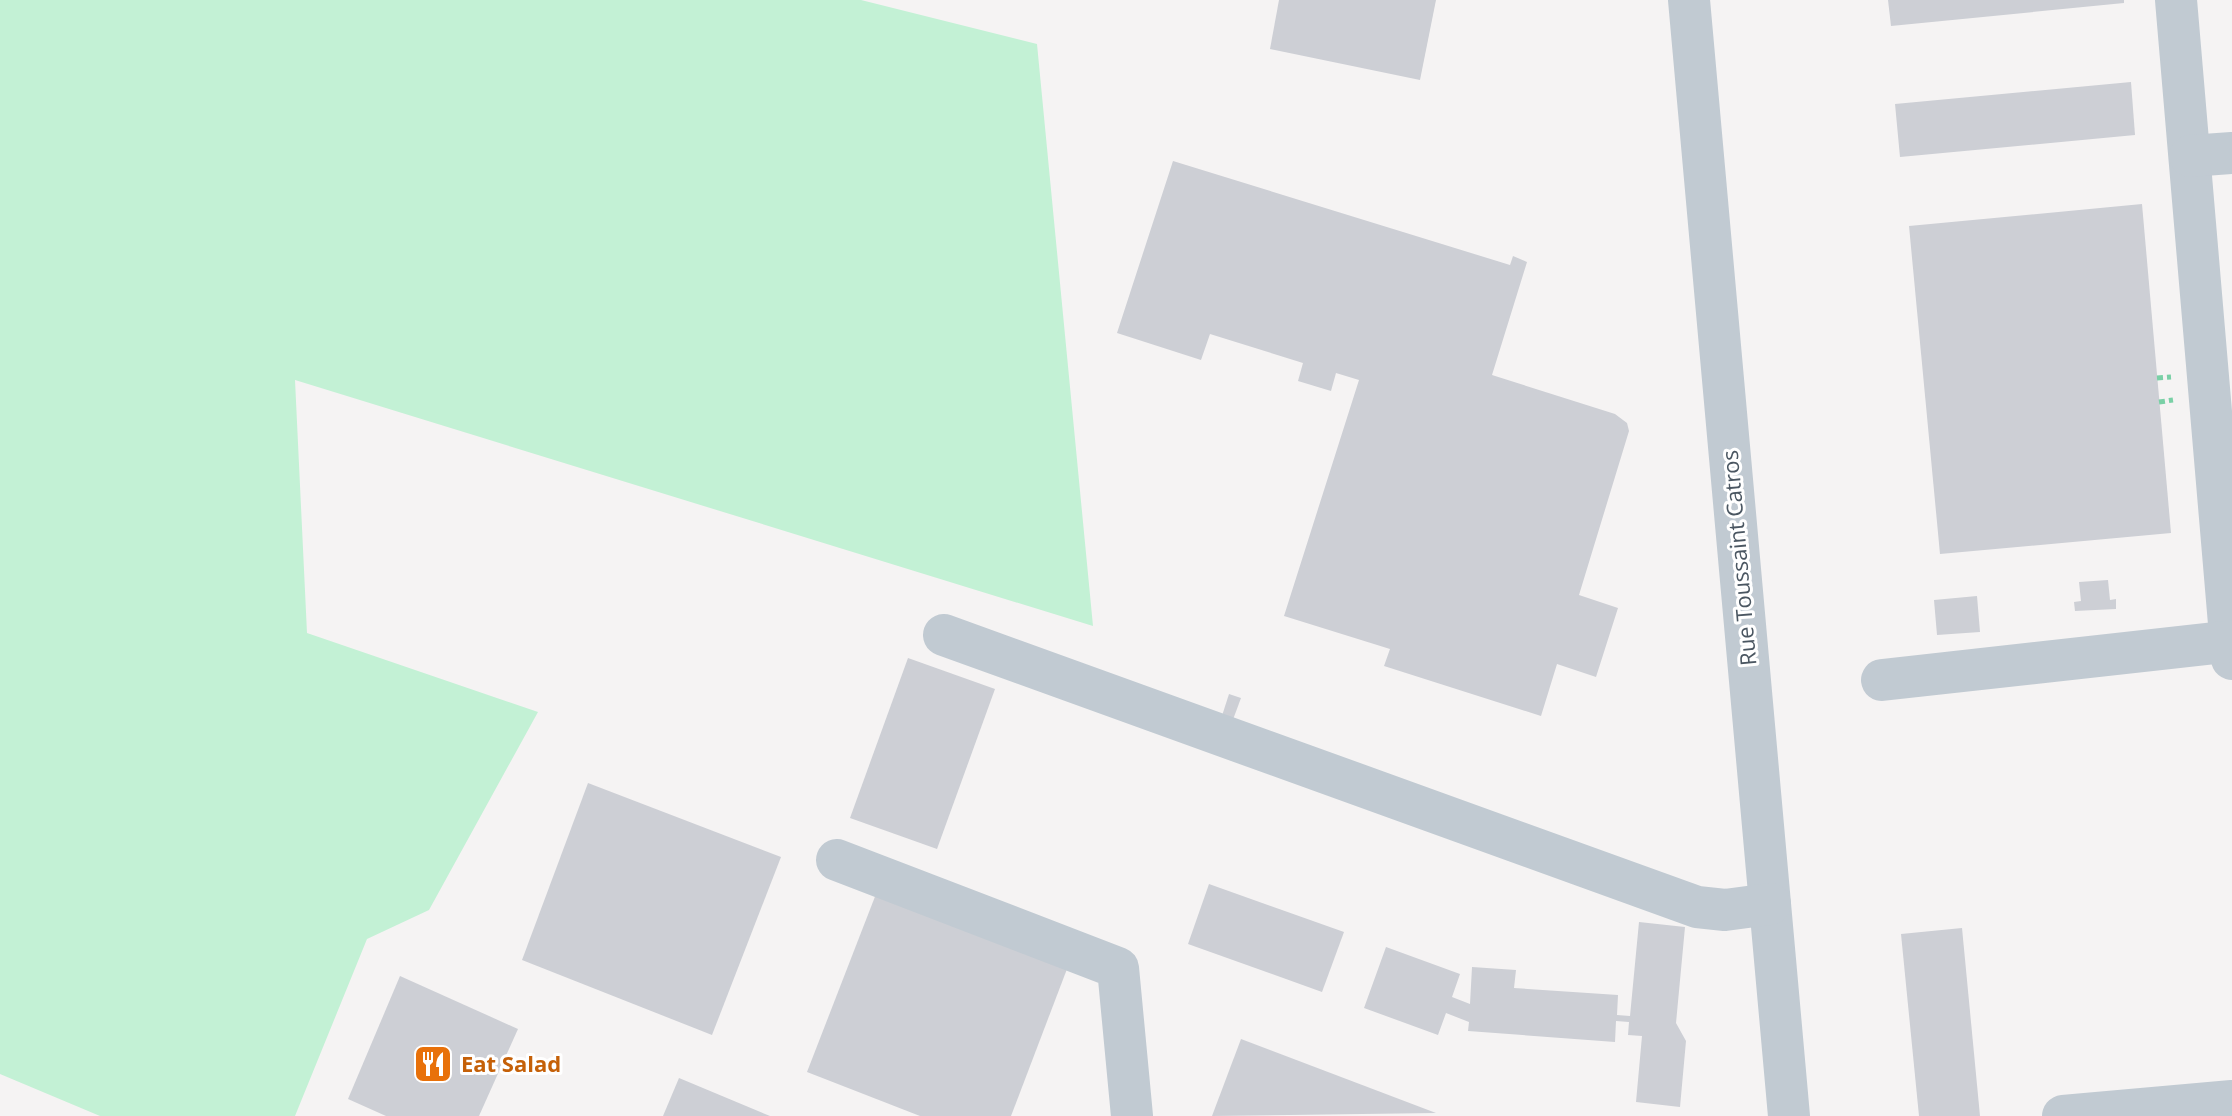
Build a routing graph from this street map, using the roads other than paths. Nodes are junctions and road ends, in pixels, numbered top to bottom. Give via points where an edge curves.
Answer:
1 (1689, 0) edge
2 (2176, 0) edge
3 (2232, 153) edge
4 (2190, 156) junction
5 (944, 635) dead end
6 (2231, 647) edge
7 (1882, 680) dead end
8 (837, 860) dead end
9 (1770, 904) junction
10 (2232, 1101) edge
11 (1132, 1116) edge
12 (1789, 1116) edge
13 (2063, 1116) edge

1 - 9 street, Rue Toussaint Catros
2 - 4 street
3 - 4 street
4 - 6 street
5 - 9 street via 1697,907 1725,910
6 - 7 street
8 - 11 street via 1118,968
9 - 12 street, Rue Toussaint Catros
10 - 13 street

